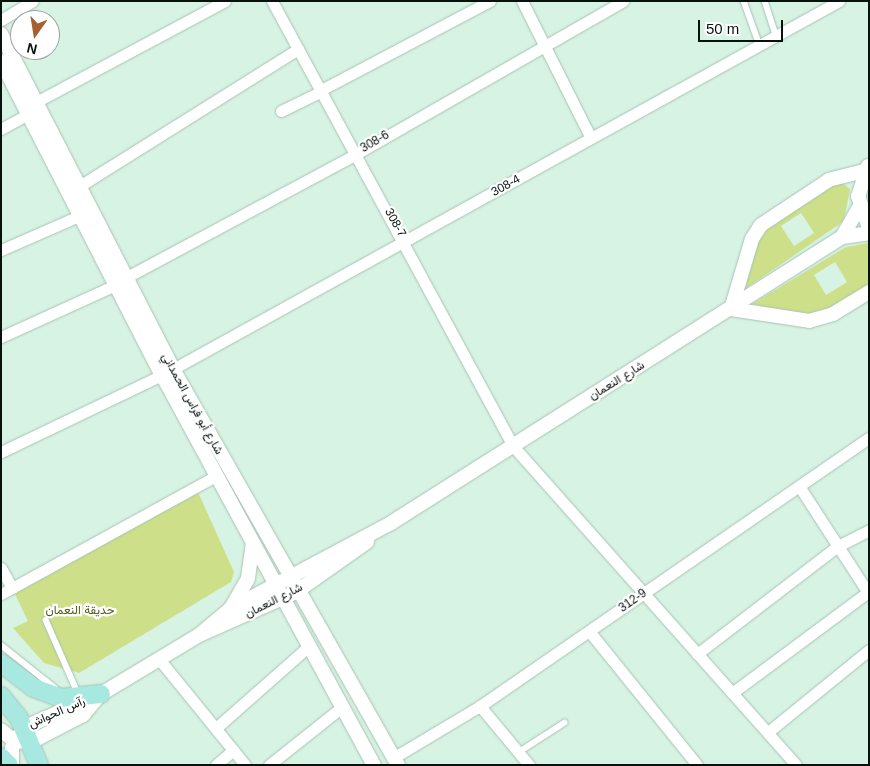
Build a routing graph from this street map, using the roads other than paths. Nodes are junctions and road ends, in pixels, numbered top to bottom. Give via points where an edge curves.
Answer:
1 (33, 1) edge
2 (224, 1) edge
3 (272, 1) edge
4 (490, 1) edge
5 (522, 1) edge
6 (623, 1) edge
7 (744, 1) edge
8 (765, 1) edge
9 (839, 1) edge
10 (1, 20) edge
11 (1, 34) edge
12 (776, 34) junction
13 (759, 43) junction
14 (543, 44) junction
15 (298, 49) junction
16 (3, 70) edge
17 (322, 90) junction
18 (32, 108) junction
19 (281, 111) dead end
20 (1, 129) edge
21 (591, 138) junction
22 (356, 154) junction
23 (866, 168) edge
24 (78, 187) junction
25 (860, 207) junction
26 (79, 216) junction
27 (869, 228) edge
28 (869, 233) edge
29 (842, 236) junction
30 (406, 242) junction
31 (1, 250) edge
32 (120, 282) junction
33 (869, 292) edge
34 (731, 309) junction
35 (1, 337) edge
36 (167, 372) junction
37 (869, 438) edge
38 (513, 446) junction
39 (1, 452) edge
40 (216, 476) junction
41 (799, 486) junction
42 (392, 523) junction
43 (869, 530) edge
44 (253, 543) junction
45 (838, 546) junction
46 (1, 568) edge
47 (282, 581) junction
48 (12, 588) junction
49 (868, 593) edge
50 (1, 594) edge
51 (290, 595) junction
52 (641, 595) junction
53 (230, 609) junction
54 (46, 620) dead end
55 (590, 631) junction
56 (199, 635) junction
57 (1, 645) edge
58 (309, 646) junction
59 (869, 650) edge
60 (697, 654) junction
61 (159, 659) junction
62 (1, 663) edge
63 (101, 694) junction
64 (732, 694) junction
65 (1, 696) edge
66 (80, 698) junction
67 (480, 706) junction
68 (342, 707) junction
69 (564, 723) dead end
70 (216, 728) junction
71 (1, 730) edge
72 (768, 732) junction
73 (23, 737) junction
74 (233, 750) junction
75 (519, 752) junction
76 (1, 757) edge
77 (396, 761) edge
78 (10, 765) edge
79 (39, 765) edge
80 (216, 765) edge
81 (246, 765) edge
82 (269, 765) edge
83 (374, 765) edge
84 (529, 765) edge
85 (697, 765) edge
86 (796, 765) edge

1 - 10 street
2 - 18 street
3 - 15 street, 308-7
4 - 17 street
5 - 14 street
6 - 14 street, 308-6
7 - 13 lane
8 - 12 lane
9 - 12 street, 308-4
11 - 18 street, شارع أبو فراس الحمداني
12 - 13 street, 308-4
13 - 21 street, 308-4
14 - 21 street
14 - 22 street, 308-6
15 - 17 street, 308-7
15 - 24 street
16 - 18 street, شارع أبو فراس الحمداني
17 - 19 street
17 - 22 street, 308-7
18 - 20 street
18 - 24 street, شارع أبو فراس الحمداني
18 - 26 street, شارع أبو فراس الحمداني
21 - 30 street, 308-4
22 - 30 street, 308-7
22 - 32 street, 308-6
23 - 25 street via 859,185
23 - 34 street via 829,180 761,225 752,239
24 - 32 street, شارع أبو فراس الحمداني
25 - 27 street
25 - 29 street, شارع النعمان
26 - 31 street
26 - 32 street, شارع أبو فراس الحمداني
28 - 29 street, شارع النعمان
29 - 34 street, شارع النعمان
30 - 36 street, 308-4
30 - 38 street, 308-7
32 - 35 street, 308-6
32 - 36 street, شارع أبو فراس الحمداني
33 - 34 street via 833,314 809,321
34 - 38 street, شارع النعمان
36 - 39 street, 308-4
36 - 40 street, شارع أبو فراس الحمداني
36 - 47 street, شارع أبو فراس الحمداني
37 - 41 street, 312-9
38 - 42 street, شارع النعمان
38 - 52 street, 308-7
40 - 44 street, شارع أبو فراس الحمداني
40 - 48 street
41 - 45 street
41 - 52 street, 312-9
42 - 47 street, شارع النعمان
42 - 51 street, شارع النعمان
43 - 45 street
44 - 47 street, شارع أبو فراس الحمداني
44 - 53 street via 248,578
45 - 49 street
45 - 60 street
46 - 48 street
47 - 51 street, شارع أبو فراس الحمداني
47 - 53 street, شارع النعمان
48 - 50 street
49 - 64 street
51 - 56 street, شارع النعمان
51 - 58 street, شارع أبو فراس الحمداني
51 - 77 street, شارع أبو فراس الحمداني
52 - 55 street, 312-9
52 - 60 street, 308-7
53 - 56 street, شارع النعمان
54 - 66 lane
55 - 67 street, 312-9
55 - 85 street
56 - 61 street, شارع النعمان
57 - 66 lane via 48,684
58 - 68 street, شارع أبو فراس الحمداني
58 - 70 street
59 - 72 street
60 - 64 street, 308-7
61 - 63 street, شارع النعمان
61 - 70 street
62 - 66 main road via 45,693
63 - 66 main road
63 - 73 street, شارع النعمان via 83,715
64 - 72 street, 308-7
65 - 73 main road
67 - 75 street
67 - 77 street, 312-9
68 - 82 street
68 - 83 street, شارع أبو فراس الحمداني
69 - 75 lane
70 - 74 street
71 - 73 street
72 - 86 street, 308-7
73 - 78 street
73 - 79 main road
74 - 80 street
74 - 81 street
75 - 84 street
76 - 78 main road

